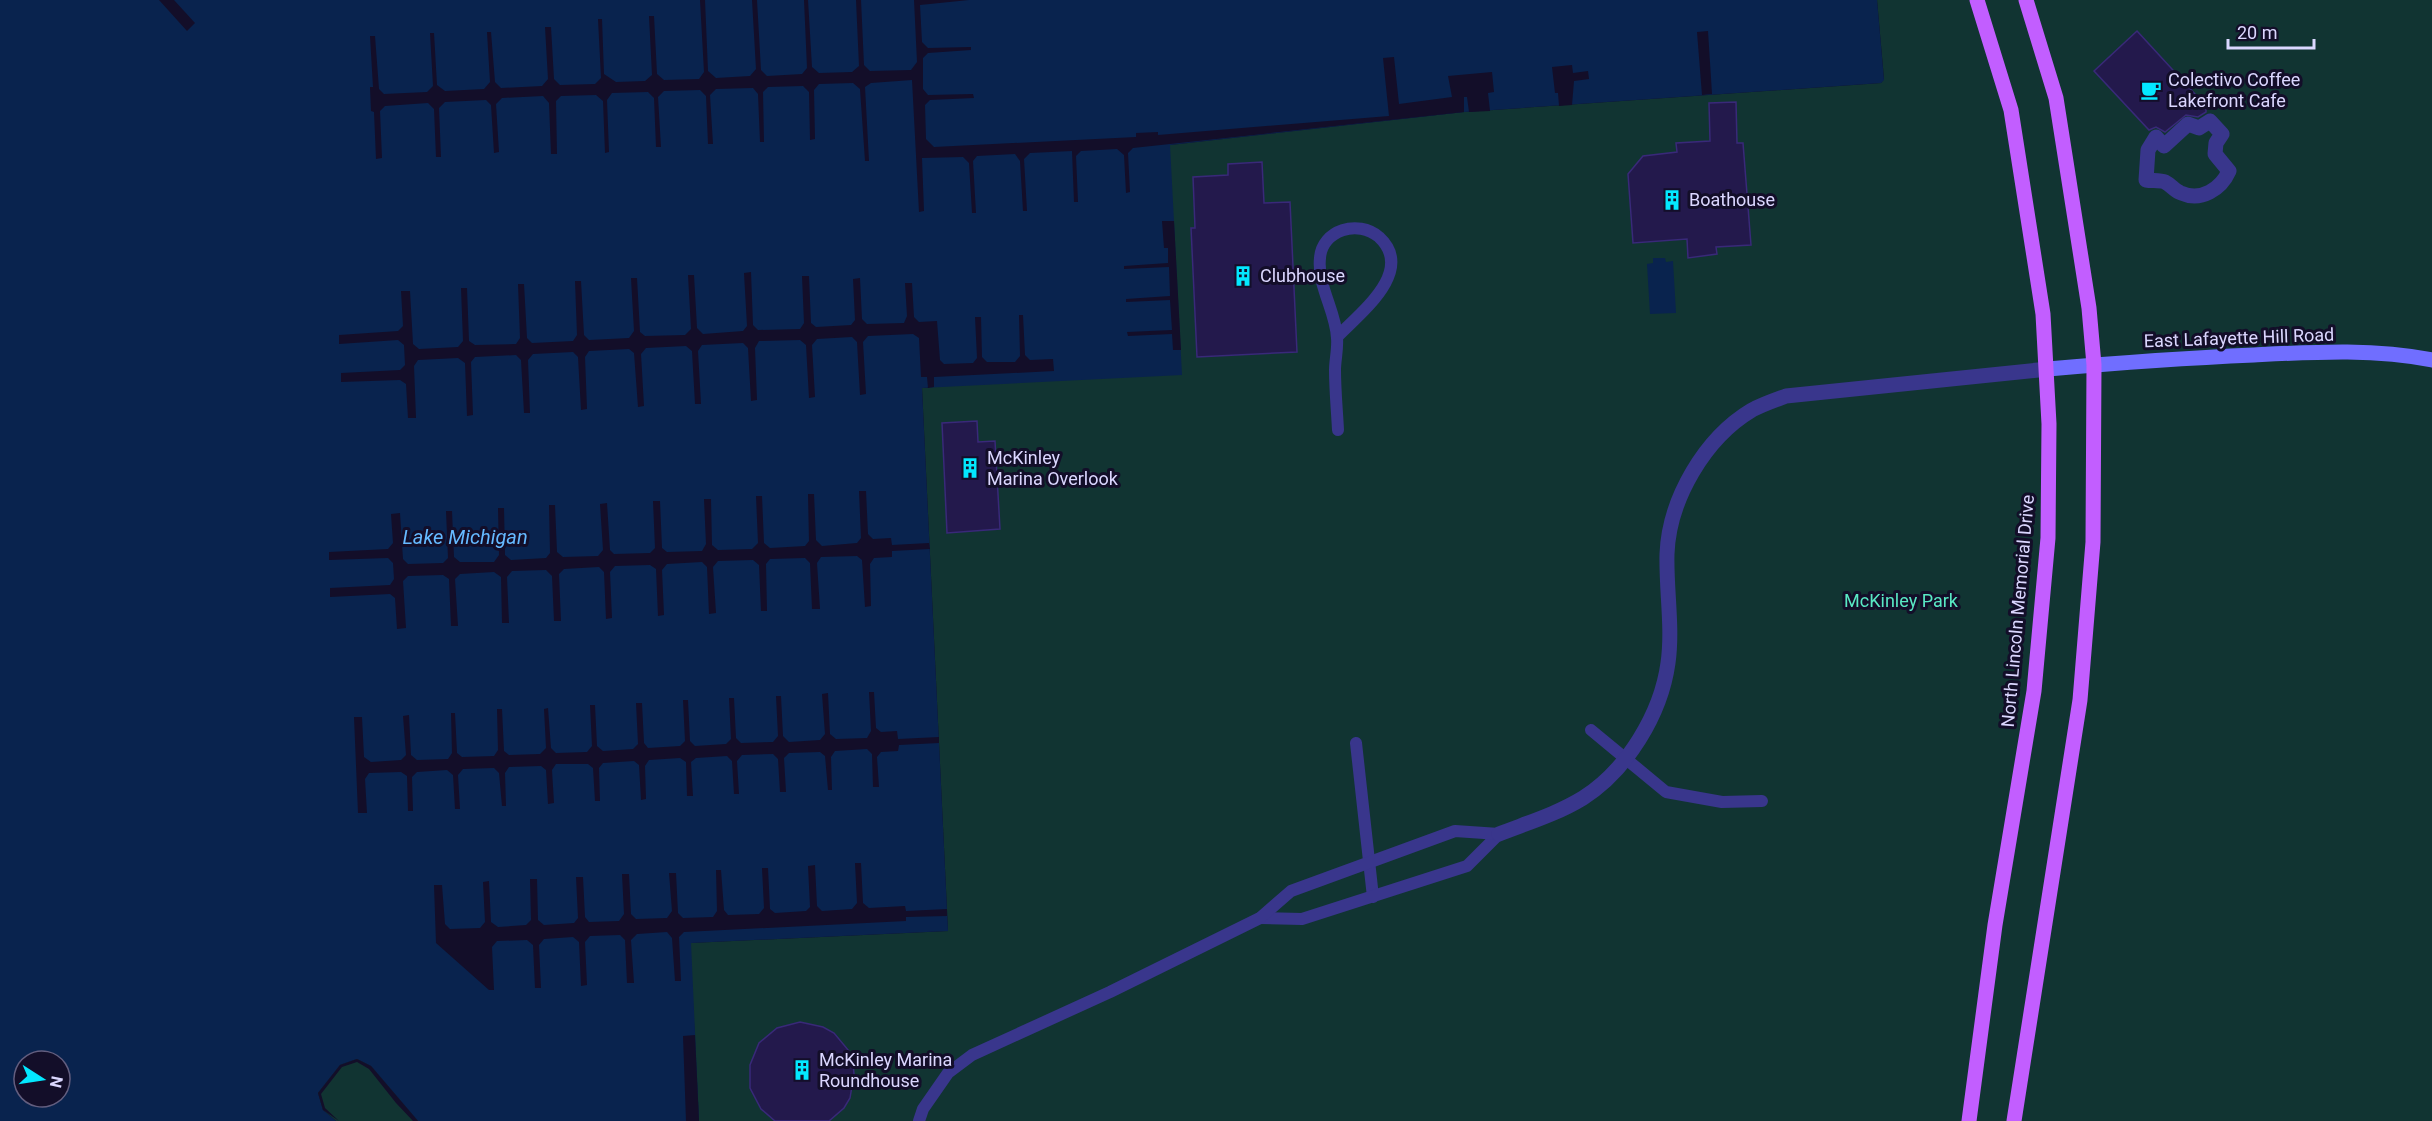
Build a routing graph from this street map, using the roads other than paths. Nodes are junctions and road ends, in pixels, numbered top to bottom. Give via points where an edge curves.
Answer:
1 (1977, 0) edge
2 (2026, 0) edge
3 (2229, 171) joint
4 (1337, 337) junction
5 (2432, 360) edge
6 (2094, 365) junction
7 (2048, 369) junction
8 (1338, 430) dead end
9 (1591, 730) dead end
10 (1356, 743) dead end
11 (1626, 756) junction
12 (1762, 801) dead end
13 (1499, 834) junction
14 (1370, 862) junction
15 (1373, 897) junction
16 (1260, 918) junction
17 (919, 1121) edge
18 (1969, 1121) edge
19 (2014, 1121) edge

1 - 7 main road, North Lincoln Memorial Drive via 2012,110
2 - 6 main road via 2056,98 2090,308
3 - 3 street via 2216,189 2192,196 2166,183 2146,180 2146,159 2156,137 2164,146 2188,124 2199,128 2210,121 2222,134 2215,154
4 - 4 lane via 1385,286 1391,270 1385,243 1364,229 1337,232 1324,242 1320,258 1322,282
4 - 8 lane
5 - 6 street, East Lafayette Hill Road via 2304,352
6 - 7 street, East Lafayette Hill Road
6 - 19 main road via 2093,542 2080,700
7 - 11 street via 1786,396 1752,410 1710,446 1694,469 1672,521 1667,551 1668,662 1662,693 1650,721
7 - 18 main road, North Lincoln Memorial Drive via 2048,538 2034,691 1995,925
9 - 11 lane
10 - 14 lane
11 - 12 lane via 1666,792 1722,802
11 - 13 street via 1584,797
13 - 14 lane via 1455,831
13 - 15 lane via 1467,866
14 - 15 lane
14 - 16 lane via 1291,891
15 - 16 lane via 1302,919
16 - 17 lane via 972,1054 948,1073

